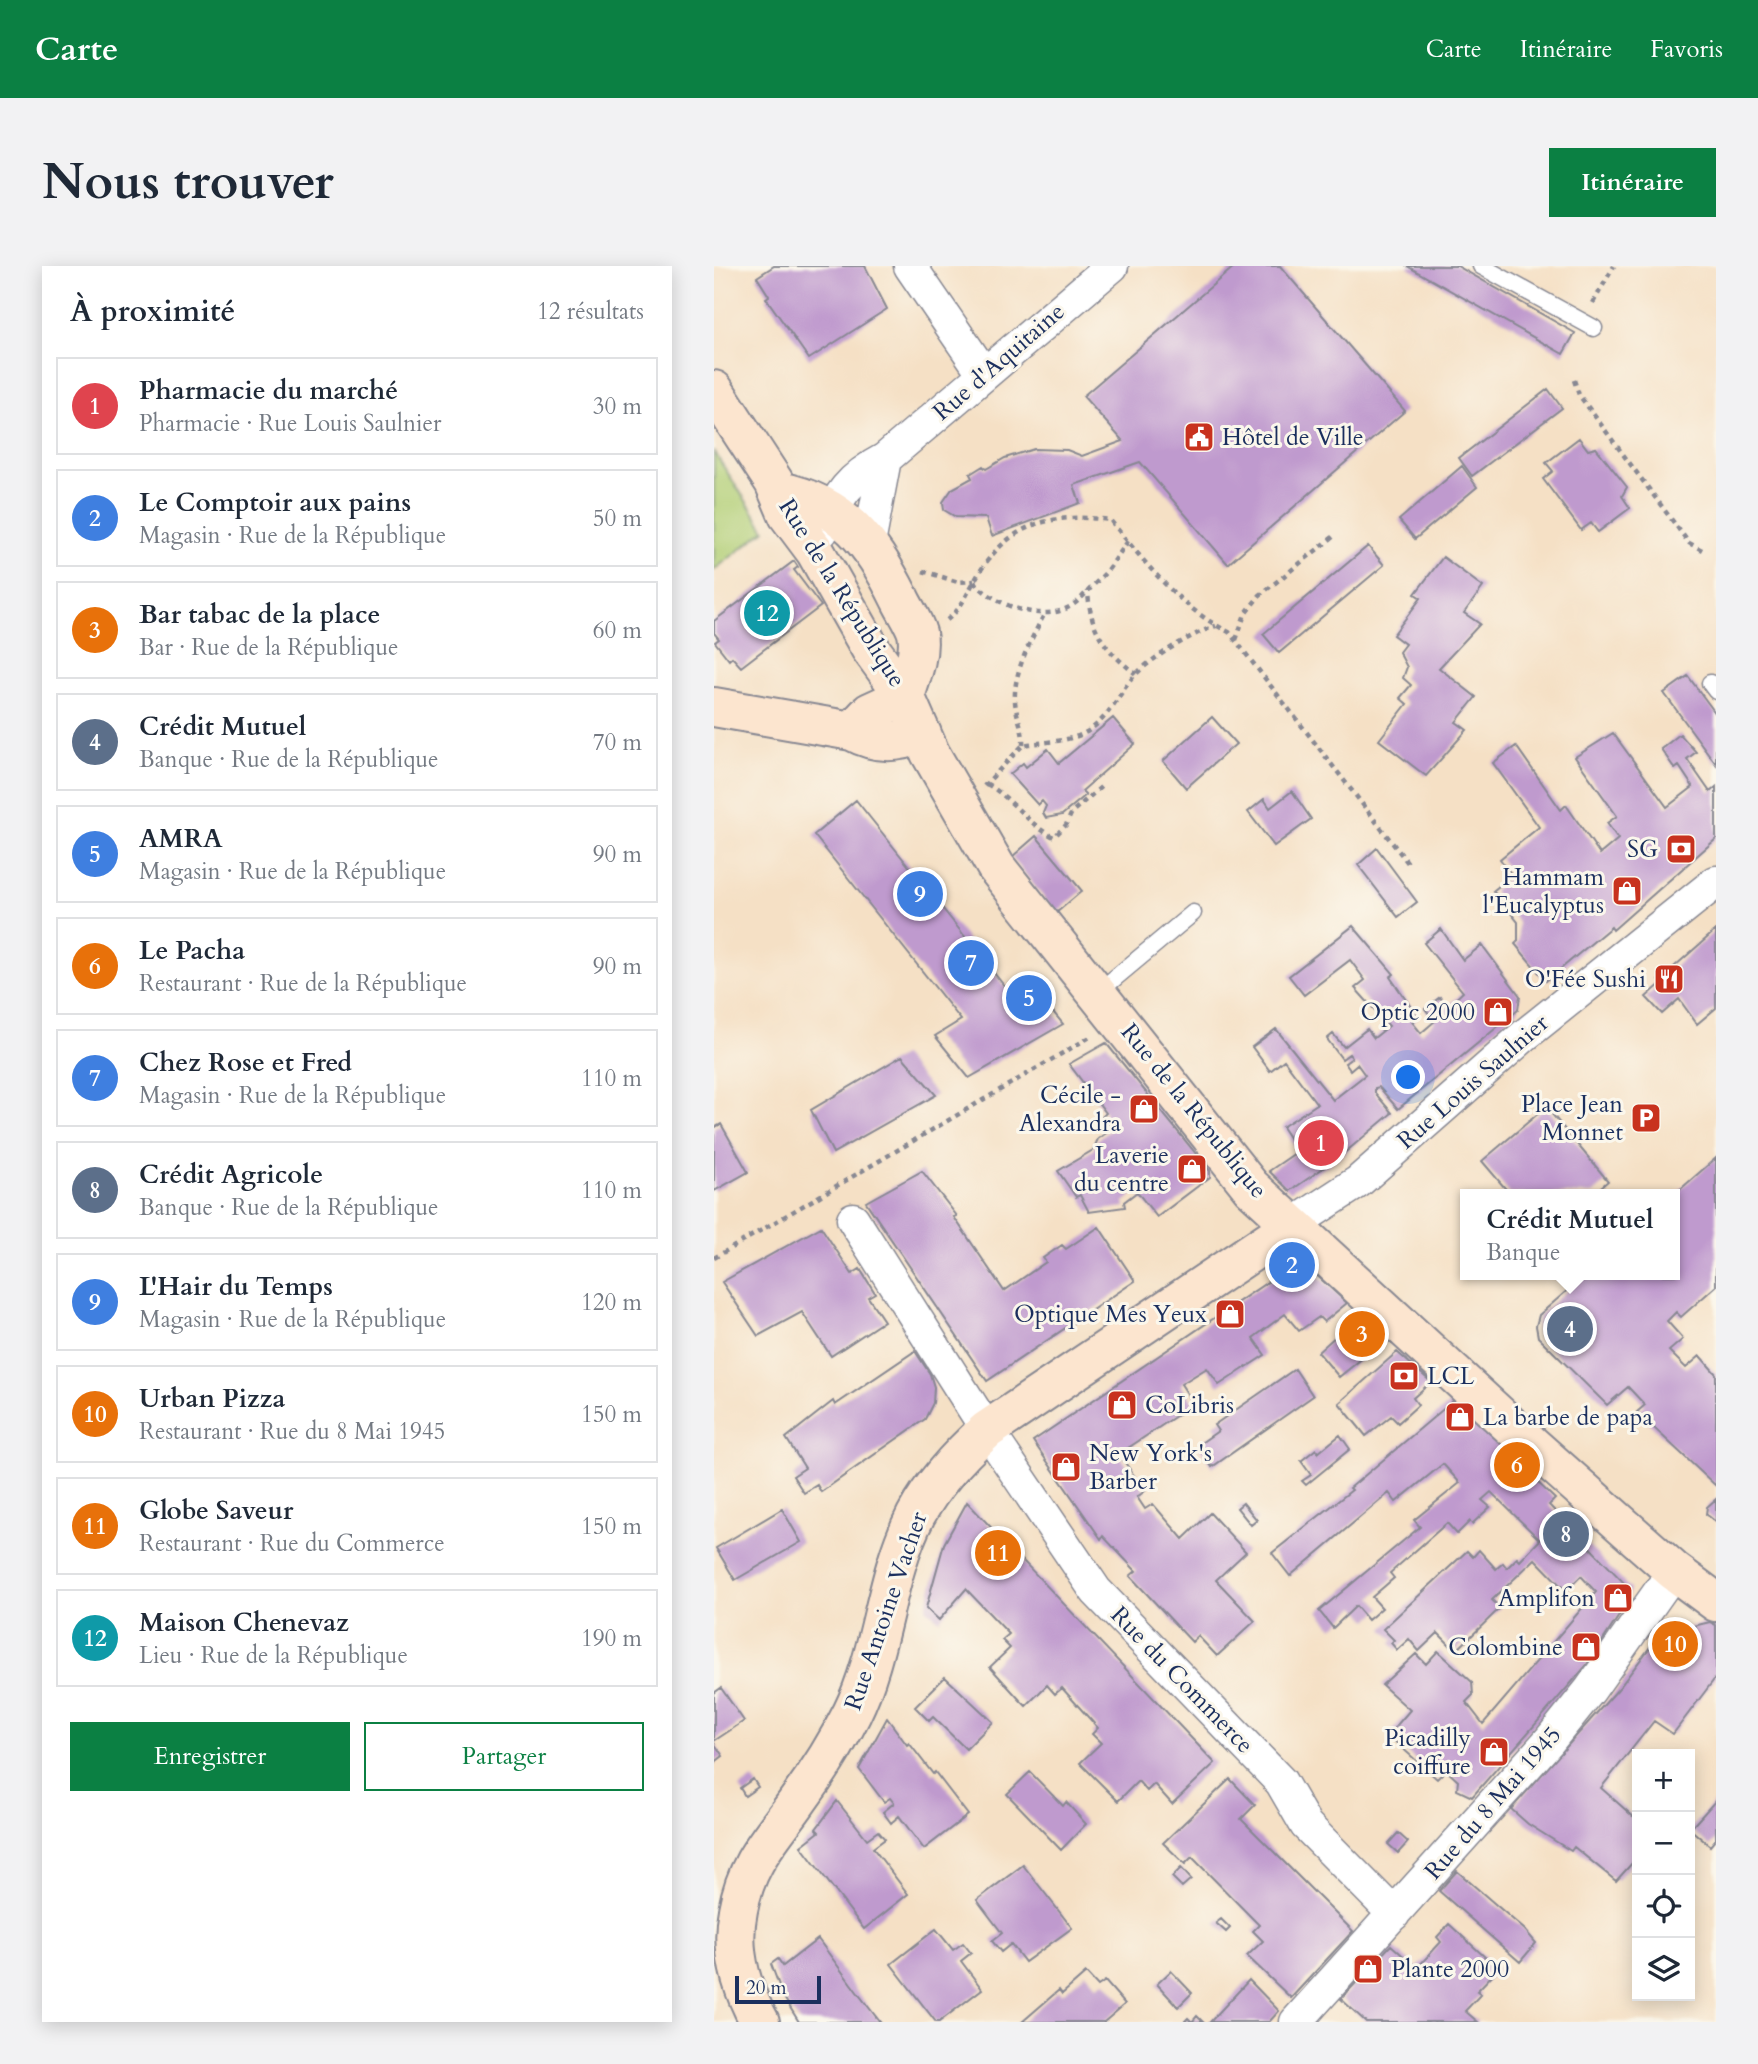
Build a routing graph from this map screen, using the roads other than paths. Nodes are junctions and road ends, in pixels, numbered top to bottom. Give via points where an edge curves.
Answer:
1 (910, 266) edge
2 (1112, 266) edge
3 (1481, 266) edge
4 (1588, 325) road end
5 (984, 374) junction
6 (714, 390) edge
7 (886, 459) junction
8 (779, 491) junction
9 (833, 510) junction
10 (869, 544) junction
11 (815, 551) junction
12 (928, 626) junction
13 (870, 648) junction
14 (905, 696) junction
15 (714, 707) edge
16 (852, 731) junction
17 (922, 734) junction
18 (1716, 882) edge
19 (1194, 913) dead end
20 (1108, 1007) junction
21 (853, 1219) dead end
22 (1292, 1225) junction
23 (987, 1430) junction
24 (1674, 1571) junction
25 (1716, 1602) edge
26 (1394, 1914) junction
27 (760, 2022) edge
28 (1296, 2022) edge

1 - 5 street
2 - 5 street, Rue d'Aquitaine
3 - 4 lane
5 - 7 street, Rue d'Aquitaine
6 - 8 main road, Rue de la République
7 - 9 street, Rue d'Aquitaine via 860,472
7 - 10 street
8 - 9 main road, Rue de la République via 808,497
8 - 11 main road, Rue de la République via 788,515
9 - 10 main road, Rue de la République
9 - 11 street, Rue d'Aquitaine
10 - 12 main road, Rue de la République
11 - 13 main road, Rue de la République
12 - 13 main road via 896,649
12 - 14 main road, Rue de la République
13 - 14 main road, Rue de la République
14 - 16 main road via 870,712
14 - 17 main road, Rue de la République
15 - 16 main road
16 - 17 main road via 886,743
17 - 20 main road, Rue de la République via 996,867
18 - 22 street, Rue Louis Saulnier via 1525,1035 1358,1182
19 - 20 lane
20 - 22 main road, Rue de la République via 1251,1187
21 - 23 street, Rue du Commerce
22 - 23 main road, Rue Antoine Vacher
22 - 24 main road, Rue de la République
23 - 26 street, Rue du Commerce via 1096,1591 1281,1782 1307,1825
23 - 27 main road, Rue Antoine Vacher via 938,1480 915,1516 872,1665 853,1711 814,1778 765,1841 746,1879 737,1911 736,1943 740,1974
24 - 25 main road, Rue de la République
24 - 26 street, Rue du 8 Mai 1945 via 1549,1741
26 - 28 street, Rue du 8 Mai 1945

